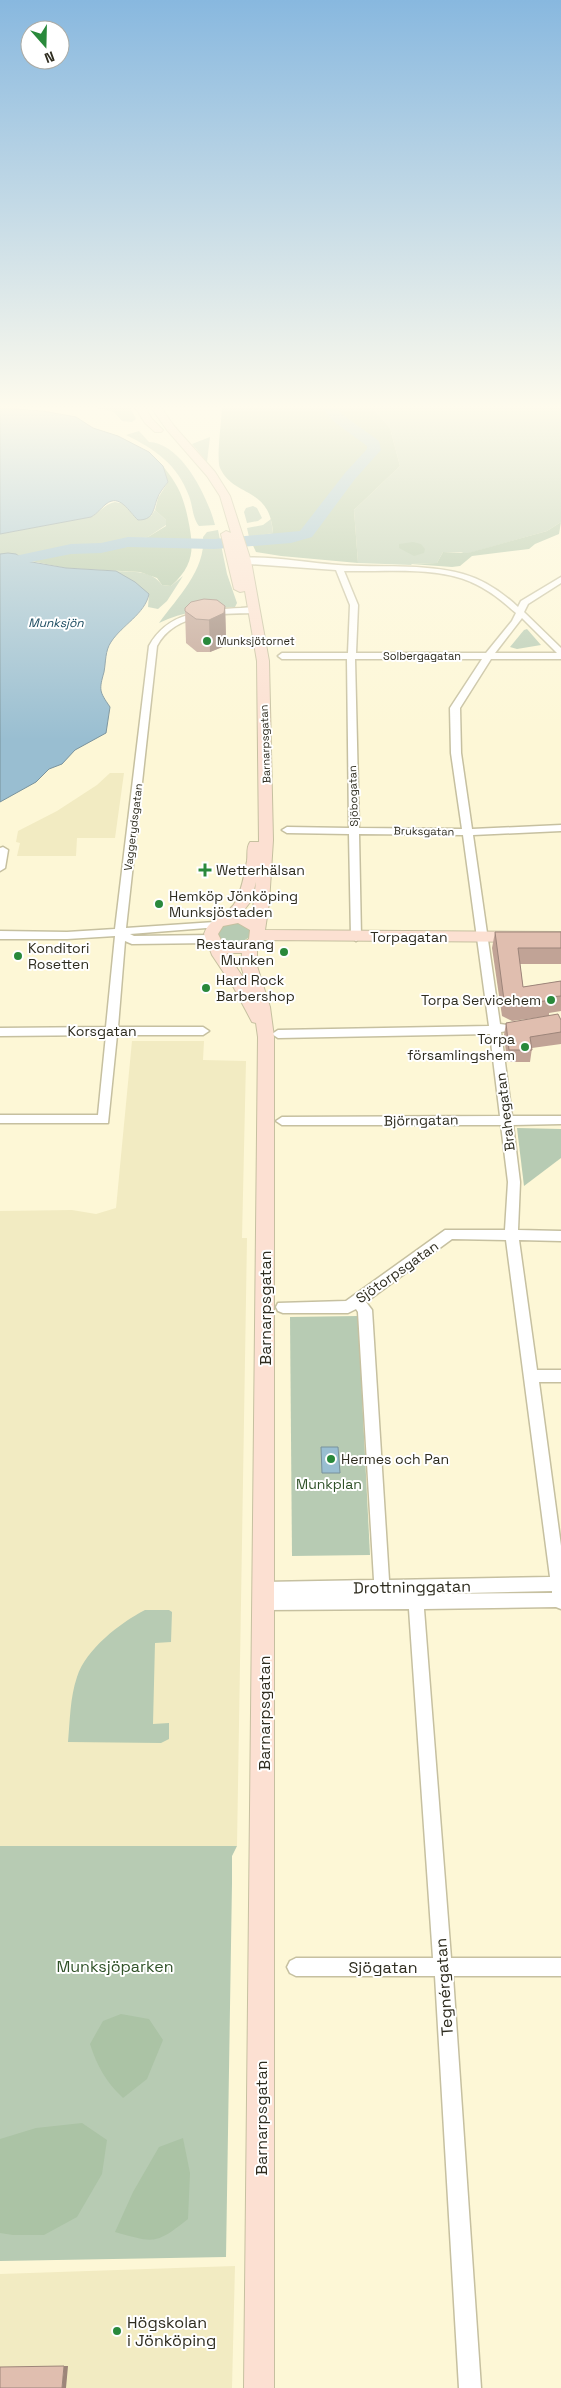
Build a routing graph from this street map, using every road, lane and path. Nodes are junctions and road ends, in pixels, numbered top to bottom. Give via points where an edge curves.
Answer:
1 (224, 517) edge
2 (229, 517) edge
3 (232, 535) junction
4 (237, 556) junction
5 (341, 568) junction
6 (561, 579) edge
7 (250, 610) junction
8 (519, 611) junction
9 (561, 654) edge
10 (282, 656) dead end
11 (352, 656) junction
12 (488, 656) junction
13 (561, 828) edge
14 (287, 830) dead end
15 (354, 830) junction
16 (467, 832) junction
17 (3, 850) dead end
18 (0, 868) edge
19 (230, 918) junction
20 (121, 934) junction
21 (0, 935) edge
22 (214, 936) junction
23 (255, 936) junction
24 (356, 936) junction
25 (561, 936) edge
26 (482, 937) junction
27 (514, 1026) edge
28 (495, 1029) junction
29 (114, 1031) junction
30 (203, 1031) dead end
31 (0, 1032) edge
32 (272, 1036) junction
33 (0, 1119) edge
34 (506, 1120) junction
35 (561, 1120) edge
36 (282, 1122) dead end
37 (512, 1235) junction
38 (561, 1236) edge
39 (357, 1301) junction
40 (282, 1307) dead end
41 (531, 1376) junction
42 (561, 1376) edge
43 (560, 1584) edge
44 (415, 1594) junction
45 (382, 1595) junction
46 (264, 1596) junction
47 (561, 1600) edge
48 (296, 1967) dead end
49 (443, 1967) junction
50 (561, 1967) edge
51 (259, 2388) edge
52 (470, 2388) edge

1 - 3 main road
2 - 3 main road
3 - 4 main road, Barnarpsgatan
4 - 5 street
4 - 7 main road, Barnarpsgatan
5 - 8 street via 459,575 482,585
5 - 11 street, Sjöbogatan via 354,605
6 - 8 street, Brahegatan via 524,603
7 - 19 main road, Barnarpsgatan via 256,650 258,752 254,862 244,901
7 - 20 street, Vaggerydsgatan via 188,618 164,630 154,641
7 - 23 main road, Barnarpsgatan via 263,660 266,752 266,840 262,902
8 - 9 street
8 - 12 street, Brahegatan via 516,622
9 - 12 street, Solbergagatan
10 - 11 street, Solbergagatan
11 - 12 street, Solbergagatan
11 - 15 street, Sjöbogatan via 350,741
12 - 16 street, Brahegatan via 455,708 456,753
13 - 16 street, Bruksgatan
14 - 15 street, Bruksgatan
15 - 16 street, Bruksgatan
15 - 24 street, Sjöbogatan
16 - 26 street, Brahegatan
17 - 18 street
19 - 22 main road
19 - 23 main road via 246,920
20 - 21 street
20 - 22 street via 132,940
20 - 29 street, Vaggerydsgatan
22 - 23 main road, Torpagatan via 231,949
22 - 32 main road, Barnarpsgatan via 220,955
23 - 24 main road, Torpagatan
23 - 32 main road, Barnarpsgatan via 249,966
24 - 26 main road, Torpagatan
25 - 26 main road, Torpagatan
26 - 28 street, Brahegatan
27 - 28 street
28 - 32 street
28 - 34 street, Brahegatan
29 - 30 street, Korsgatan
29 - 31 street, Korsgatan
29 - 33 street, Vaggerydsgatan via 104,1120
32 - 46 main road, Barnarpsgatan
34 - 35 street, Björngatan
34 - 36 street, Björngatan
34 - 37 street, Brahegatan via 514,1182 510,1215
37 - 38 street, Sjötorpsgatan
37 - 39 street, Sjötorpsgatan via 450,1234
37 - 41 street, Brahegatan
39 - 40 street, Sjötorpsgatan via 348,1307
39 - 45 street via 365,1310
41 - 42 street
41 - 43 street, Brahegatan
43 - 44 street, Drottninggatan
43 - 47 street, Brahegatan
44 - 45 street, Drottninggatan
44 - 47 street, Drottninggatan
44 - 49 street, Tegnérgatan
45 - 46 street, Drottninggatan
46 - 51 main road, Barnarpsgatan
48 - 49 street, Sjögatan
49 - 50 street, Sjögatan
49 - 52 street, Tegnérgatan

